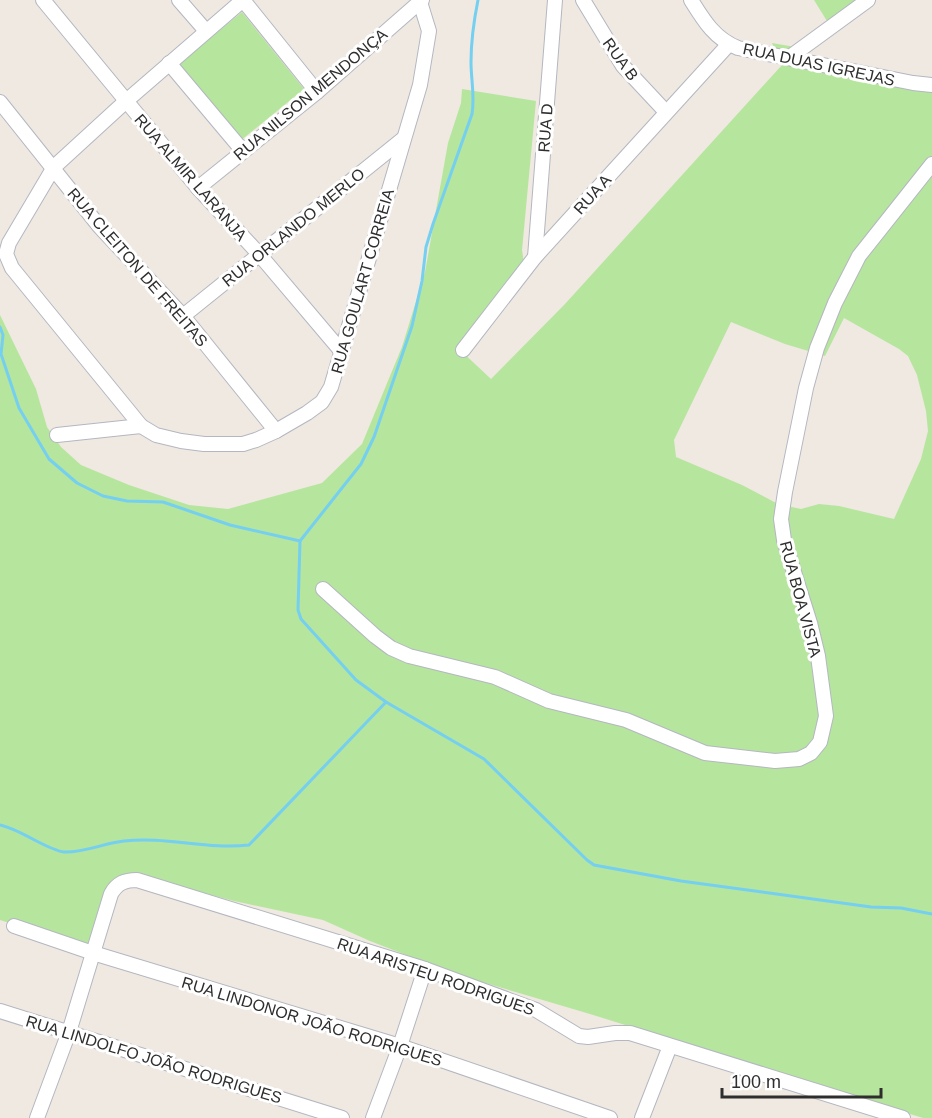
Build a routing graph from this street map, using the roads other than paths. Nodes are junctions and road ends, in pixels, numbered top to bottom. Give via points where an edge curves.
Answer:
1 (43, 0) edge
2 (179, 0) edge
3 (243, 0) edge
4 (555, 0) edge
5 (583, 0) edge
6 (691, 0) edge
7 (868, 0) edge
8 (421, 1) edge
9 (206, 31) junction
10 (729, 44) junction
11 (790, 57) junction
12 (169, 63) junction
13 (932, 85) edge
14 (317, 92) junction
15 (0, 102) edge
16 (125, 102) junction
17 (666, 112) junction
18 (403, 139) junction
19 (243, 151) junction
20 (932, 164) edge
21 (54, 167) junction
22 (198, 188) junction
23 (259, 254) junction
24 (535, 257) junction
25 (183, 316) junction
26 (463, 350) dead end
27 (342, 352) junction
28 (141, 426) junction
29 (276, 431) junction
30 (57, 435) dead end
31 (323, 589) dead end
32 (14, 927) dead end
33 (93, 953) junction
34 (425, 969) junction
35 (0, 1011) edge
36 (69, 1032) junction
37 (399, 1046) junction
38 (670, 1046) junction
39 (37, 1118) edge
40 (342, 1118) edge
41 (373, 1118) edge
42 (610, 1118) edge
43 (642, 1118) edge
44 (903, 1118) edge

1 - 16 street, RUA ALMIR LARANJA
2 - 9 street
3 - 9 street
3 - 14 street
4 - 24 street, RUA D
5 - 17 street, RUA B via 618,60
6 - 10 street, RUA DUAS IGREJAS via 710,29
7 - 11 street
8 - 14 street, RUA NILSON MENDONÇA
8 - 18 street, RUA GOULART CORREIA via 429,36 420,85
9 - 12 street
10 - 11 street, RUA DUAS IGREJAS
10 - 17 street, RUA A
11 - 13 street, RUA DUAS IGREJAS
12 - 16 street
12 - 19 street
14 - 19 street, RUA NILSON MENDONÇA
15 - 21 street, RUA CLEITON DE FREITAS
16 - 21 street
16 - 22 street, RUA ALMIR LARANJA
17 - 24 street, RUA A
18 - 23 street, RUA ORLANDO MERLO
18 - 27 street, RUA GOULART CORREIA
19 - 22 street, RUA NILSON MENDONÇA
20 - 31 street, RUA BOA VISTA via 860,256 836,303 806,388 781,519 818,656 825,716 820,742 811,753 799,759 775,761 705,753 626,720 549,701 495,677 409,656 375,636
21 - 25 street, RUA CLEITON DE FREITAS via 99,226
21 - 28 street, RUA GOULART CORREIA via 6,254 12,268
22 - 23 street, RUA ALMIR LARANJA
23 - 25 street, RUA ORLANDO MERLO
23 - 27 street, RUA ALMIR LARANJA
24 - 26 street, RUA A
25 - 29 street, RUA CLEITON DE FREITAS
27 - 29 street, RUA GOULART CORREIA via 322,402
28 - 29 street, RUA GOULART CORREIA via 156,435 204,444 243,444
28 - 30 street
32 - 33 street, RUA LINDONOR JOÃO RODRIGUES
33 - 34 street, RUA ARISTEU RODRIGUES via 115,887 138,880
33 - 36 street
33 - 37 street, RUA LINDONOR JOÃO RODRIGUES
34 - 37 street
34 - 38 street, RUA ARISTEU RODRIGUES via 536,1010 579,1036 630,1033
35 - 36 street, RUA LINDOLFO JOÃO RODRIGUES
36 - 39 street
36 - 40 street, RUA LINDOLFO JOÃO RODRIGUES
37 - 41 street
37 - 42 street, RUA LINDONOR JOÃO RODRIGUES
38 - 43 street
38 - 44 street, RUA ARISTEU RODRIGUES

